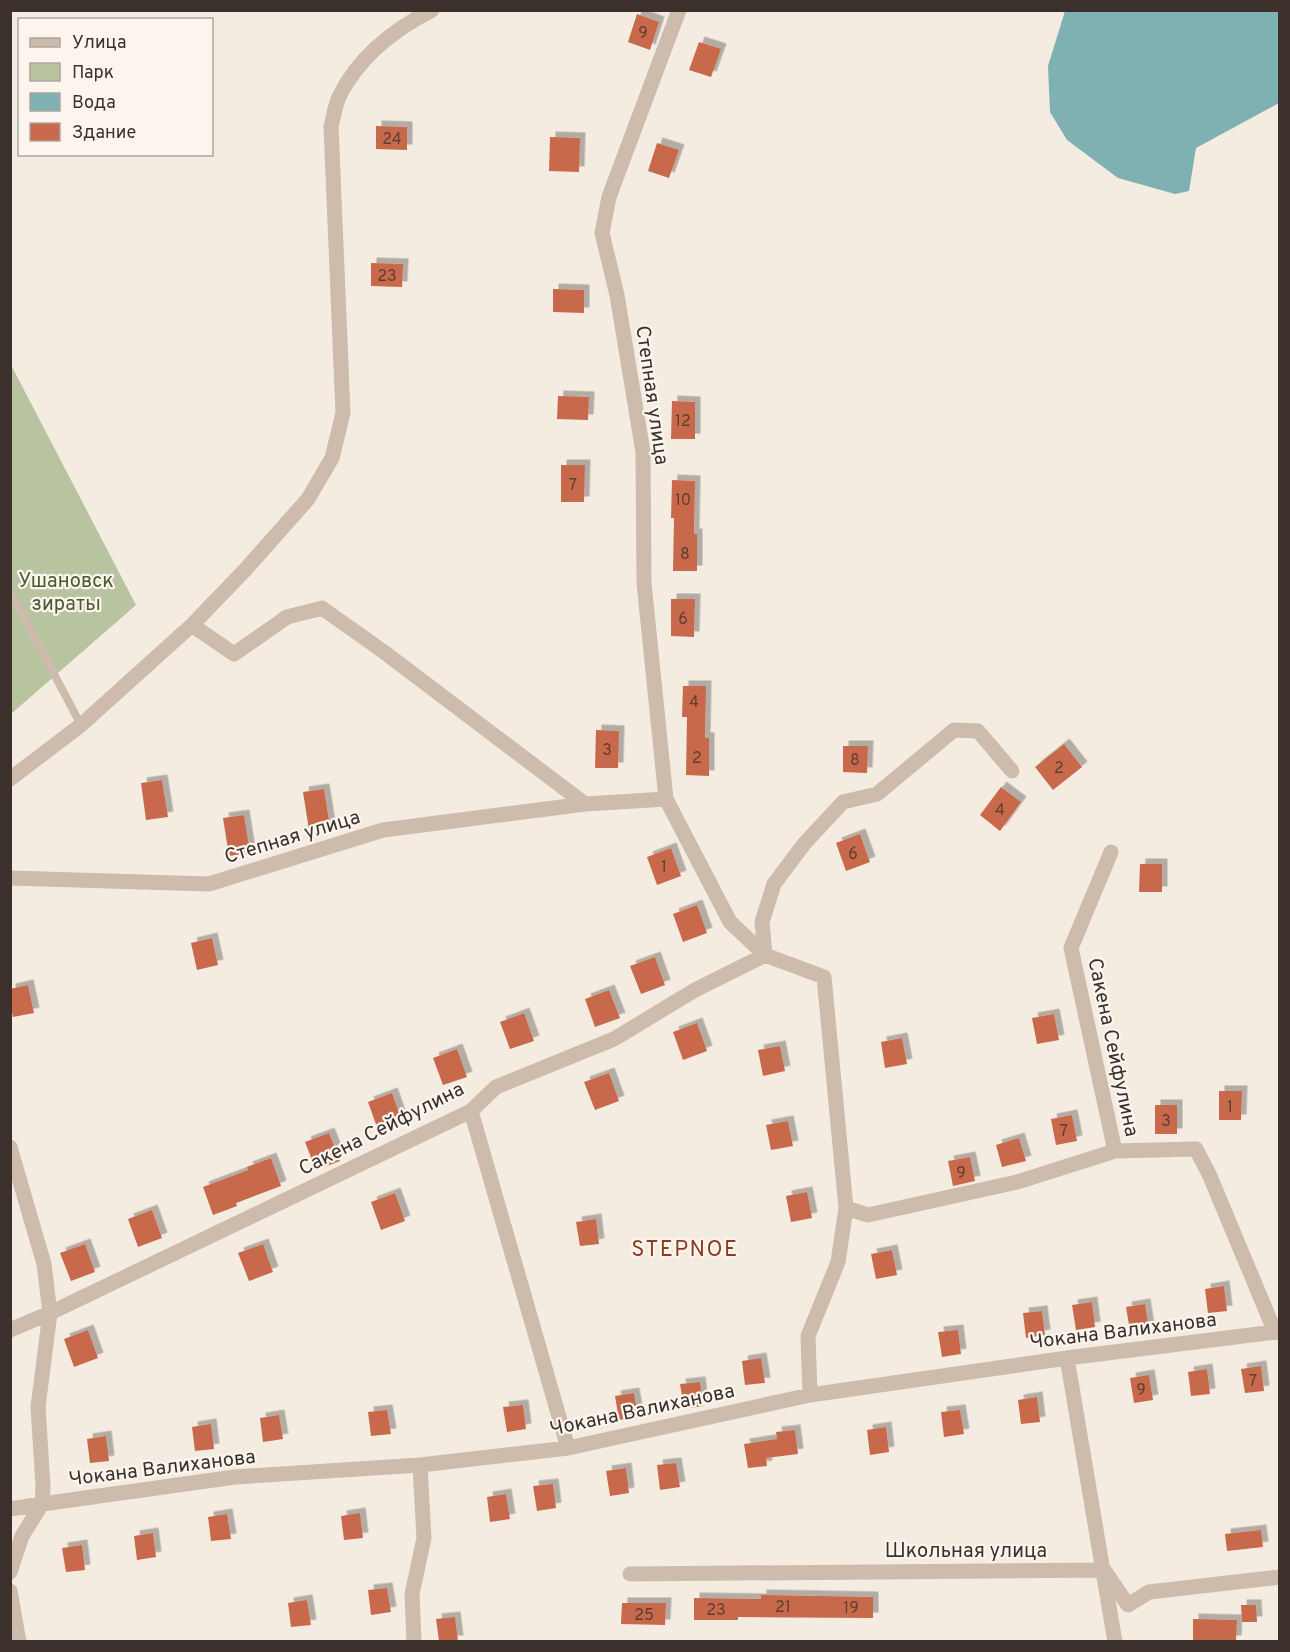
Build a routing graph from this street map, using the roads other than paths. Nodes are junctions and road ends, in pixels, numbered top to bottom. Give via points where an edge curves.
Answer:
1 (432, 10) edge
2 (679, 10) edge
3 (10, 591) edge
4 (192, 625) junction
5 (81, 724) junction
6 (1012, 771) dead end
7 (10, 779) edge
8 (666, 799) junction
9 (585, 804) junction
10 (1111, 852) dead end
11 (10, 878) edge
12 (765, 955) junction
13 (471, 1111) junction
14 (10, 1147) edge
15 (1115, 1152) junction
16 (846, 1208) junction
17 (50, 1312) junction
18 (10, 1330) edge
19 (1277, 1333) edge
20 (1067, 1358) junction
21 (810, 1395) junction
22 (568, 1448) junction
23 (420, 1465) junction
24 (42, 1503) junction
25 (10, 1509) edge
26 (1104, 1570) junction
27 (10, 1572) edge
28 (630, 1574) dead end
29 (1280, 1577) edge
30 (10, 1591) edge
31 (19, 1641) edge
32 (414, 1641) edge
33 (1115, 1641) edge

1 - 4 street via 384,41 353,72 339,96 331,126 343,413 332,458 308,499
2 - 8 street, Степная улица via 609,197 602,232 617,295 643,452 644,583
3 - 5 lane
4 - 5 street
4 - 9 street via 234,654 287,617 322,608
5 - 7 street
6 - 12 street via 978,731 954,730 877,794 843,802 774,884 762,922
8 - 9 street, Степная улица
8 - 12 street, Степная улица via 729,922
9 - 11 street, Степная улица via 383,830 209,884
10 - 15 street, Сакена Сейфулина via 1071,948
12 - 13 street, Сакена Сейфулина via 695,990 614,1039 496,1087
12 - 16 street via 824,977
13 - 17 street, Сакена Сейфулина
13 - 22 street
14 - 17 street via 44,1264
15 - 16 street, Сакена Сейфулина via 1017,1182 868,1215
15 - 19 street, Сакена Сейфулина via 1196,1149
16 - 21 street via 838,1262 808,1336
17 - 18 street, Сакена Сейфулина
17 - 24 street via 38,1407
19 - 20 street, Чокана Валиханова
20 - 21 street, Чокана Валиханова
20 - 26 street
21 - 22 street, Чокана Валиханова
22 - 23 street, Чокана Валиханова
23 - 24 street, Чокана Валиханова via 235,1477
23 - 32 street via 424,1538 412,1594
24 - 25 street, Чокана Валиханова
24 - 27 street via 22,1536
26 - 28 street, Школьная улица
26 - 29 street via 1128,1605 1149,1592
26 - 33 street
30 - 31 street

